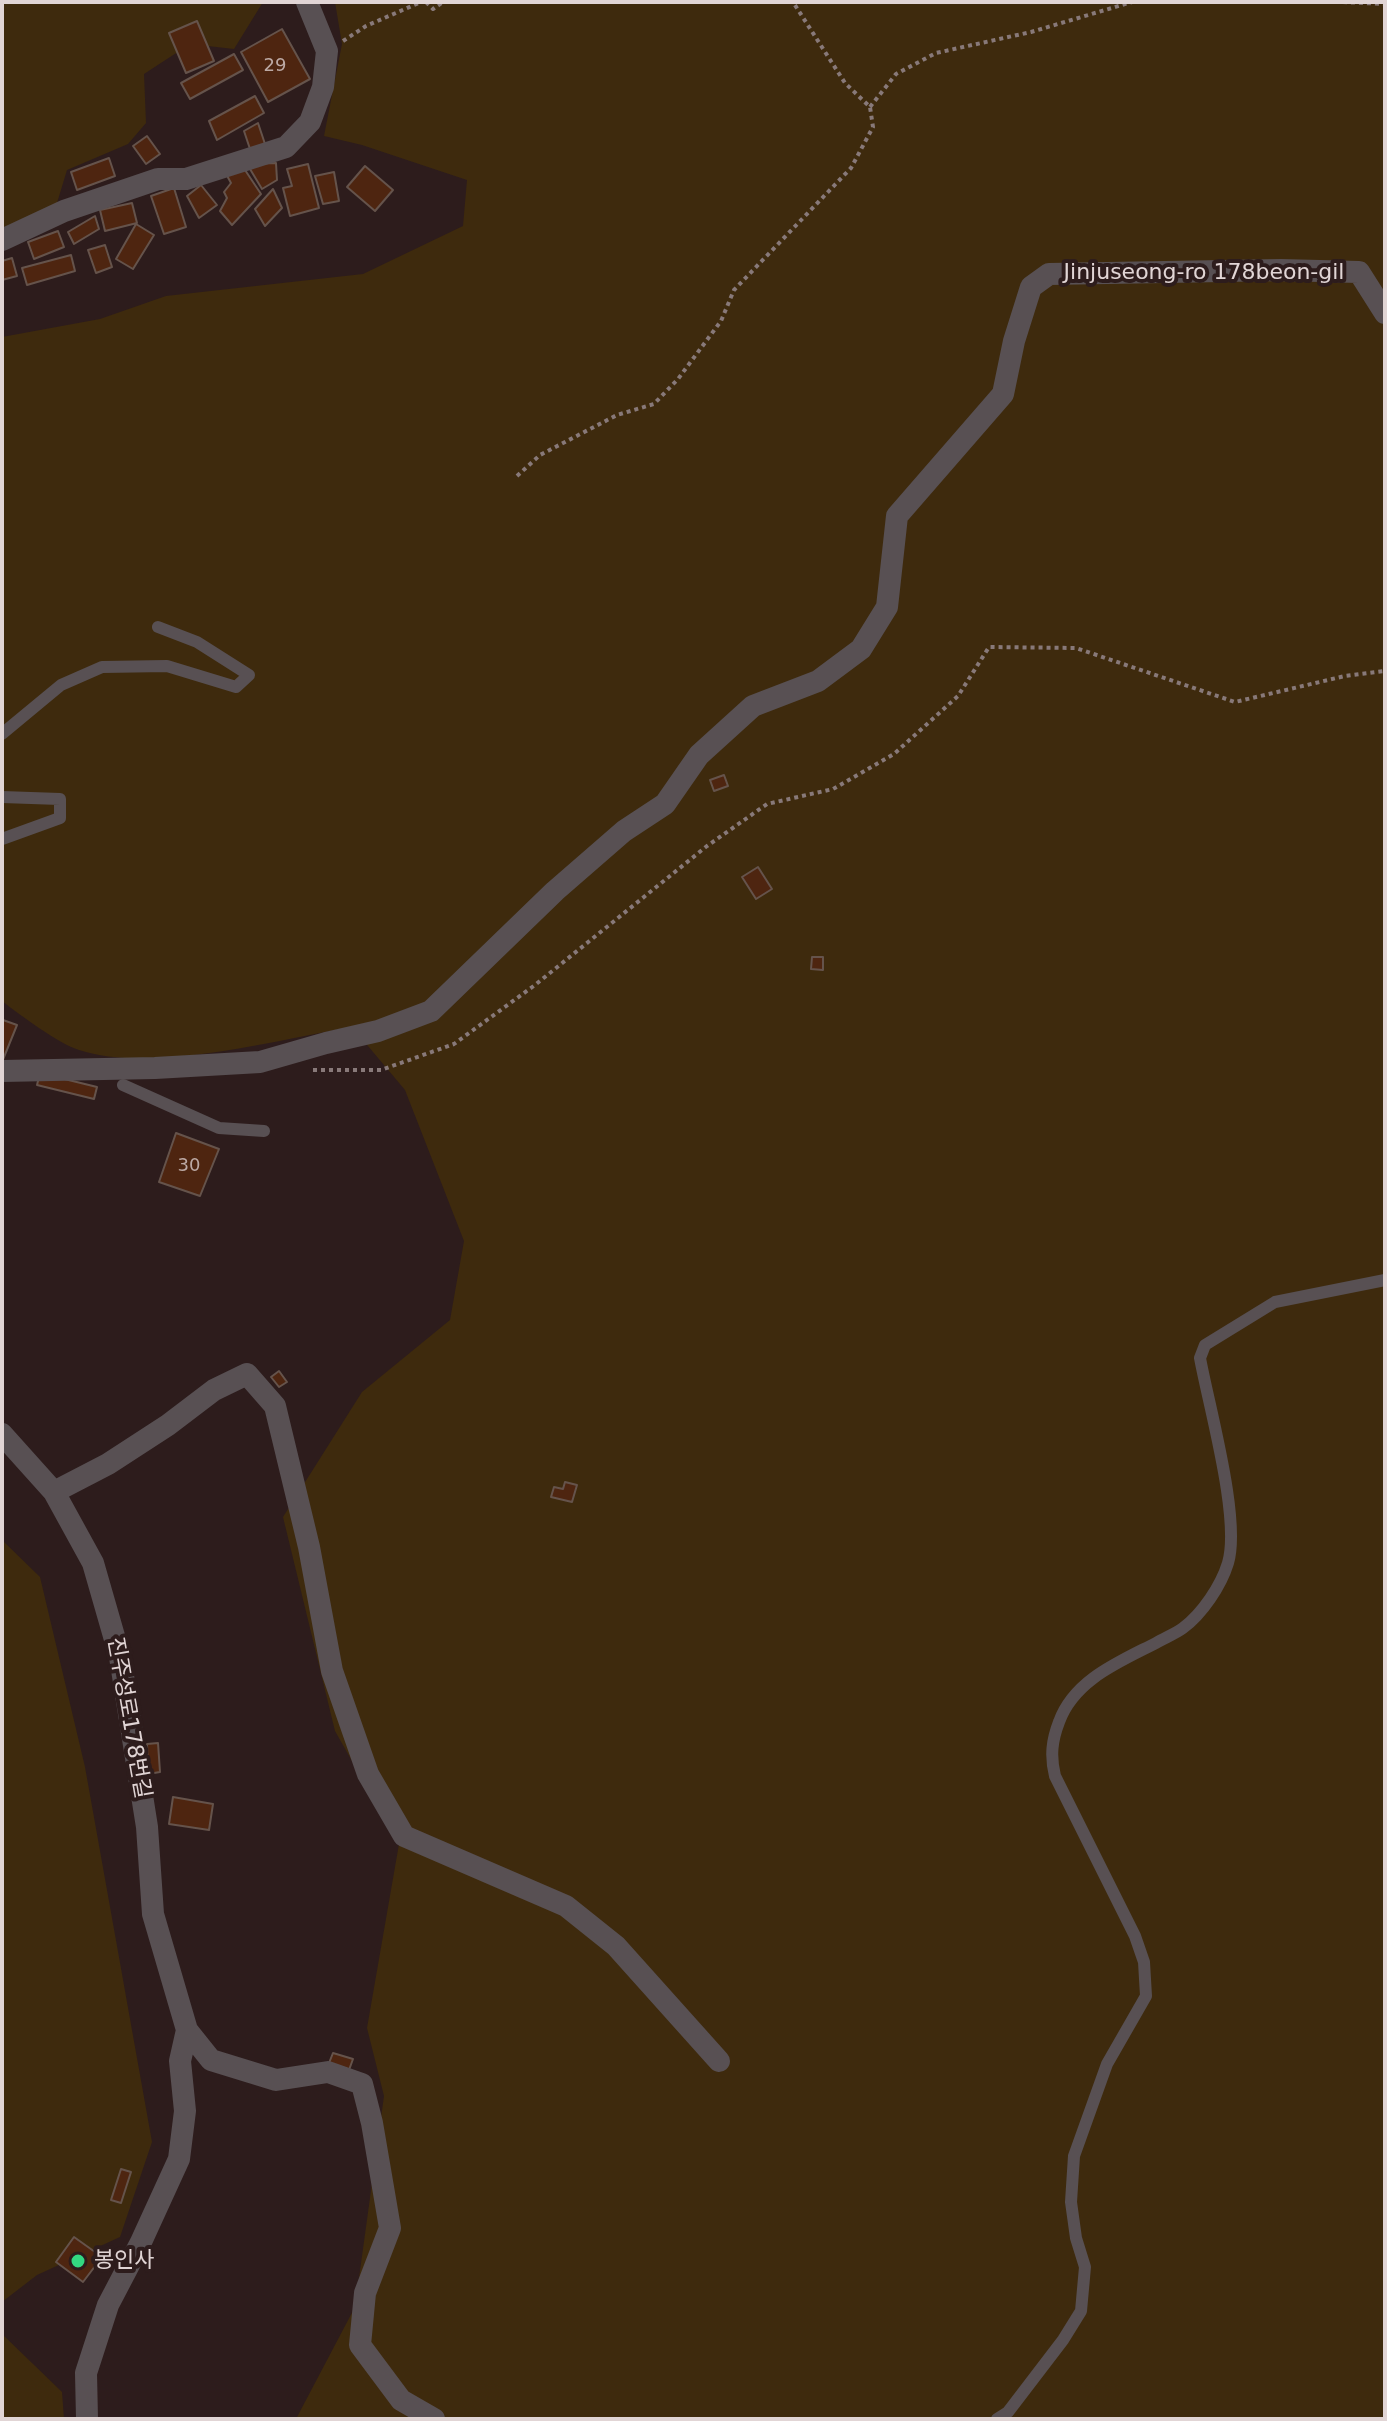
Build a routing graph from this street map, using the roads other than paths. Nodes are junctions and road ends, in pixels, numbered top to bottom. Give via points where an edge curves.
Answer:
1 (307, 2) edge
2 (2, 240) edge
3 (1385, 313) edge
4 (158, 627) dead end
5 (2, 734) edge
6 (2, 797) edge
7 (2, 839) edge
8 (2, 1071) edge
9 (123, 1085) dead end
10 (264, 1131) dead end
11 (1385, 1280) edge
12 (2, 1434) edge
13 (54, 1492) junction
14 (187, 2030) junction
15 (719, 2061) dead end
16 (87, 2419) edge
17 (434, 2419) edge
18 (997, 2419) edge

1 - 2 street via 327,51 323,87 310,122 286,147 186,179 158,179 64,211
3 - 8 street, Jinjuseong-ro 178beon-gil via 1359,272 1049,274 1031,287 1003,394 897,516 887,607 861,649 818,681 753,706 699,755 665,804 624,831 555,891 431,1011 378,1031 260,1062
4 - 5 lane via 197,642 249,675 236,687 167,666 102,667 61,685
6 - 7 lane via 60,799 60,818
9 - 10 lane via 219,1128
11 - 18 lane via 1275,1302 1205,1345 1200,1358 1231,1517 1229,1562 1218,1586 1183,1628 1110,1666 1071,1697 1052,1739 1055,1776 1129,1925 1144,1962 1146,1996 1107,2064 1074,2156 1071,2202 1085,2267 1081,2311 1008,2412
12 - 13 street, 진주성로178번길
13 - 14 street, 진주성로178번길 via 93,1563 120,1657 147,1827 153,1914
13 - 15 street via 108,1464 214,1390 247,1374 275,1406 332,1671 368,1774 404,1836 566,1906 616,1946
14 - 16 street, 진주성로178번길 via 180,2061 185,2111 179,2159 108,2305 86,2373
14 - 17 street, 진주성로178번길 via 211,2060 276,2080 328,2072 362,2084 390,2228 365,2293 360,2345 401,2400

